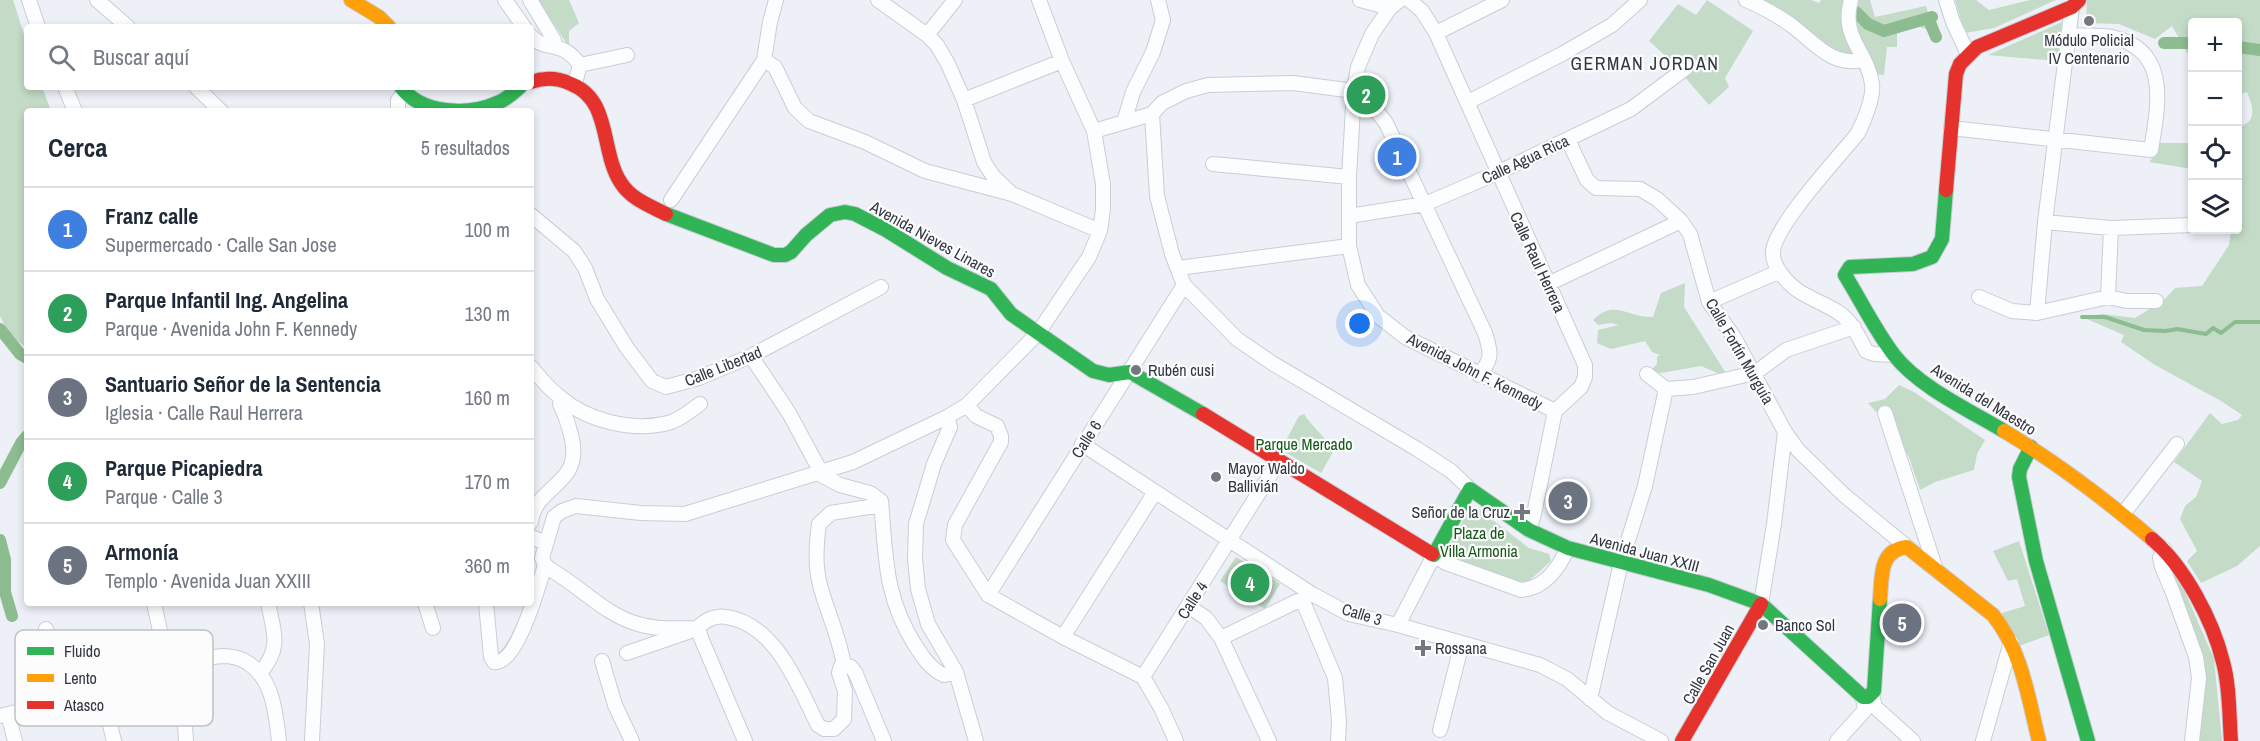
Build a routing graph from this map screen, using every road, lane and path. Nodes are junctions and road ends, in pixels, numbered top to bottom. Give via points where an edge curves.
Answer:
1 (29, 0) edge
2 (97, 0) edge
3 (351, 0) edge
4 (505, 0) edge
5 (530, 0) edge
6 (776, 0) edge
7 (878, 0) edge
8 (955, 0) edge
9 (1039, 0) edge
10 (1158, 0) edge
11 (1360, 0) edge
12 (1409, 0) edge
13 (1502, 0) edge
14 (1640, 0) edge
15 (1746, 0) edge
16 (1851, 0) edge
17 (1946, 0) edge
18 (2076, 3) edge
19 (1395, 4) edge
20 (37, 24) edge
21 (125, 24) edge
22 (386, 24) edge
23 (522, 24) edge
24 (1436, 33) junction
25 (927, 35) junction
26 (2070, 35) junction
27 (534, 39) edge
28 (555, 46) junction
29 (1968, 54) junction
30 (627, 55) dead end
31 (764, 60) junction
32 (1863, 60) junction
33 (1062, 61) junction
34 (580, 65) junction
35 (1686, 68) dead end
36 (534, 80) edge
37 (575, 83) junction
38 (66, 90) edge
39 (199, 90) edge
40 (402, 90) edge
41 (516, 90) edge
42 (1354, 91) junction
43 (964, 100) junction
44 (1468, 102) junction
45 (74, 108) edge
46 (218, 108) edge
47 (398, 108) edge
48 (445, 108) edge
49 (484, 108) edge
50 (1353, 108) junction
51 (1152, 114) junction
52 (1124, 122) junction
53 (1952, 128) junction
54 (1094, 131) junction
55 (1568, 140) junction
56 (2055, 140) junction
57 (1213, 164) dead end
58 (1497, 173) junction
59 (1349, 177) junction
60 (1012, 194) junction
61 (671, 200) dead end
62 (1425, 204) junction
63 (1349, 216) junction
64 (534, 218) edge
65 (1681, 221) junction
66 (2045, 222) junction
67 (2188, 225) edge
68 (2111, 228) junction
69 (1100, 231) junction
70 (1349, 246) junction
71 (1178, 268) junction
72 (1778, 272) junction
73 (1548, 284) junction
74 (1184, 285) junction
75 (881, 286) dead end
76 (1979, 297) dead end
77 (2108, 297) junction
78 (2156, 301) dead end
79 (1709, 302) junction
80 (2037, 313) junction
81 (1854, 327) junction
82 (1038, 333) junction
83 (1894, 355) junction
84 (752, 356) junction
85 (534, 370) edge
86 (1130, 372) junction
87 (1755, 373) junction
88 (1647, 374) dead end
89 (1479, 375) junction
90 (1666, 388) junction
91 (561, 399) junction
92 (700, 404) dead end
93 (967, 405) junction
94 (1555, 411) junction
95 (1885, 413) dead end
96 (947, 417) junction
97 (1785, 432) junction
98 (1082, 444) junction
99 (2177, 444) dead end
100 (2031, 447) junction
101 (1279, 461) junction
102 (821, 471) junction
103 (1470, 489) junction
104 (1155, 492) junction
105 (881, 505) junction
106 (534, 507) edge
107 (2123, 514) junction
108 (1528, 530) junction
109 (534, 538) edge
110 (1230, 540) junction
111 (546, 543) junction
112 (1907, 547) junction
113 (1568, 548) junction
114 (2164, 549) junction
115 (1434, 555) junction
116 (1621, 563) junction
117 (544, 565) junction
118 (1936, 570) junction
119 (534, 593) edge
120 (988, 595) junction
121 (1307, 597) junction
122 (1761, 604) junction
123 (155, 606) edge
124 (269, 606) edge
125 (311, 606) edge
126 (426, 606) edge
127 (486, 606) edge
128 (530, 606) edge
129 (1188, 606) junction
130 (1398, 625) junction
131 (433, 628) dead end
132 (698, 628) junction
133 (162, 630) edge
134 (1063, 637) junction
135 (1221, 638) junction
136 (2011, 642) junction
137 (1462, 643) junction
138 (627, 653) dead end
139 (213, 659) edge
140 (602, 662) dead end
141 (844, 665) junction
142 (956, 672) junction
143 (260, 673) junction
144 (1143, 677) junction
145 (1868, 696) junction
146 (1590, 699) junction
147 (4, 715) edge
148 (110, 726) edge
149 (184, 726) edge
150 (1440, 730) dead end
151 (15, 741) edge
152 (114, 741) edge
153 (186, 741) edge
154 (279, 741) edge
155 (312, 741) edge
156 (632, 741) edge
157 (745, 741) edge
158 (884, 741) edge
159 (976, 741) edge
160 (1176, 741) edge
161 (1269, 741) edge
162 (1338, 741) edge
163 (1661, 741) edge
164 (1682, 741) edge
165 (1837, 741) edge
166 (1913, 741) edge
167 (1983, 741) edge
168 (2039, 741) edge
169 (2088, 741) edge
170 (2192, 741) edge
171 (2231, 741) edge

1 - 20 street
2 - 21 street
3 - 22 main road
4 - 23 street
5 - 28 street
6 - 31 street
7 - 25 street
8 - 25 street
9 - 33 street
10 - 52 street via 1163,20
11 - 19 street
12 - 24 street, Calle Raul Herrera via 1422,11
13 - 24 street
14 - 44 street via 1612,25
15 - 32 street via 1769,10 1837,60
16 - 32 street via 1850,32
17 - 29 street
18 - 26 street
18 - 29 main road
19 - 42 street, Avenida John F. Kennedy via 1372,34 1358,67
24 - 44 street, Calle Raul Herrera
25 - 43 street via 948,64
26 - 56 street
26 - 56 street via 2125,41 2154,68 2156,115 2151,150
27 - 28 street
28 - 34 street via 572,54
29 - 53 main road, Avenida del Maestro via 1956,74
30 - 34 street
31 - 60 street via 775,67 795,108 809,121 866,142 925,171
31 - 61 street
32 - 72 street via 1873,85 1866,117 1858,134 1775,239 1772,254
33 - 43 street
33 - 54 street
34 - 37 street
35 - 55 street, Calle Agua Rica via 1631,109
36 - 37 main road
37 - 82 main road, Avenida Nieves Linares via 587,92 602,119 623,186 664,212 774,255 791,252 830,215 855,214 991,289 1011,314
38 - 45 street
39 - 46 street
40 - 47 street
40 - 48 main road via 408,98 430,107
41 - 49 main road
42 - 50 street, Avenida John F. Kennedy
42 - 51 street via 1293,83 1208,85 1162,103
43 - 60 street via 984,162
44 - 58 street, Calle Raul Herrera
50 - 59 street, Avenida John F. Kennedy
50 - 62 street via 1376,110 1386,123
51 - 52 street
51 - 71 street, Avenida Juan XXIII via 1157,196
52 - 54 street
53 - 56 street
53 - 83 main road, Avenida del Maestro via 1942,239 1937,251 1930,259 1909,265 1850,267 1845,275
54 - 69 street via 1103,184
55 - 58 street, Calle Agua Rica
55 - 65 street, Calle Fortín Murguía via 1587,180 1596,188 1640,189
56 - 66 street
57 - 59 street
58 - 62 street, Calle Agua Rica
58 - 73 street, Calle Raul Herrera
59 - 63 street, Avenida John F. Kennedy
60 - 69 street
62 - 63 street, Calle Agua Rica
62 - 89 street via 1491,350 1488,364
63 - 70 street, Avenida John F. Kennedy
64 - 84 street, Calle Libertad via 574,251 597,299 652,381 674,386
65 - 73 street
65 - 79 street, Calle Fortín Murguía via 1690,234
66 - 68 street
66 - 80 street
67 - 68 street
68 - 77 street
69 - 82 street via 1089,256
70 - 71 street
70 - 89 street, Avenida John F. Kennedy via 1358,285 1378,316 1405,337
71 - 74 street, Avenida Juan XXIII
72 - 79 street
72 - 81 street via 1798,291 1837,310
73 - 94 street, Calle Raul Herrera via 1585,365 1586,377 1574,395
74 - 86 street, Calle 6
74 - 103 street, Avenida Juan XXIII via 1237,339 1417,449
75 - 84 street, Calle Libertad
76 - 80 street via 2012,311
77 - 78 street
77 - 80 street
79 - 87 street, Calle Fortín Murguía
81 - 83 street via 1866,351
81 - 87 street via 1786,350
82 - 86 main road, Avenida Nieves Linares via 1101,374
82 - 93 street
83 - 100 main road, Avenida del Maestro via 1937,391
84 - 102 street
85 - 91 street
86 - 98 street, Calle 6
86 - 101 main road
87 - 90 street via 1693,387
87 - 97 street, Calle Fortín Murguía
88 - 90 street
89 - 94 street, Avenida John F. Kennedy
90 - 116 street via 1646,486
91 - 92 street via 594,417 631,426 670,422
91 - 106 street via 575,453 565,476
93 - 96 street
93 - 120 street via 976,416 997,426 1002,436 953,535 958,550
94 - 108 street
95 - 118 street
96 - 102 street via 853,462
96 - 142 street via 950,427 916,524 915,559 928,624
97 - 112 street, Calle Fortín Murguía via 1844,495
97 - 122 street
98 - 104 street, Calle 3
98 - 120 street, Calle 6
99 - 107 street
100 - 107 main road, Avenida del Maestro
100 - 169 main road via 2019,477 2036,561
101 - 110 street, Calle 4
101 - 115 main road
102 - 105 street via 831,481 877,496
102 - 111 street via 684,514 576,506 554,517
103 - 108 main road, Avenida Juan XXIII
103 - 115 main road
104 - 110 street, Calle 3
104 - 134 street
105 - 141 street via 831,513 819,524 816,552 820,587
105 - 142 street via 884,559 901,620 920,654 933,668 944,675
107 - 114 main road, Avenida del Maestro
108 - 113 main road, Avenida Juan XXIII
109 - 111 street
110 - 121 street, Calle 3
110 - 129 street, Calle 4
111 - 117 street
112 - 118 main road
112 - 145 main road via 1888,554 1882,574 1881,615
113 - 115 street via 1548,578 1531,589 1521,590
113 - 116 main road, Avenida Juan XXIII
114 - 170 street via 2162,567 2196,657 2199,678
114 - 171 main road, Avenida del Maestro via 2186,577 2215,637 2224,664
115 - 130 street
116 - 122 main road, Avenida Juan XXIII via 1709,585
116 - 146 street
117 - 119 street
117 - 132 street via 636,624
118 - 136 main road via 1993,615 2004,626
120 - 134 street
121 - 130 street, Calle 3 via 1349,614
121 - 135 street
121 - 162 street via 1335,678
122 - 145 main road, Avenida Juan XXIII
122 - 164 main road, Calle San Juan
123 - 133 street
124 - 143 street via 274,651
125 - 155 street via 317,644
126 - 131 street
127 - 128 street via 491,657 499,663 514,650
129 - 135 street via 1206,618
129 - 144 street, Calle 4
130 - 137 street, Calle 3
132 - 138 street
132 - 141 street via 722,616 743,621 762,635 788,665 818,725 824,729 834,729 844,719 845,691 839,673
132 - 157 street
134 - 144 street
135 - 161 street
136 - 167 street
136 - 168 main road
137 - 146 street, Calle 3 via 1540,665 1568,680
137 - 150 street
139 - 143 street via 231,656
140 - 156 street via 615,705
141 - 158 street via 855,672
142 - 159 street
143 - 154 street via 276,712
144 - 160 street
145 - 165 street via 1865,710
145 - 166 street
146 - 163 street, Calle 3
147 - 151 street
148 - 152 street
149 - 153 street

